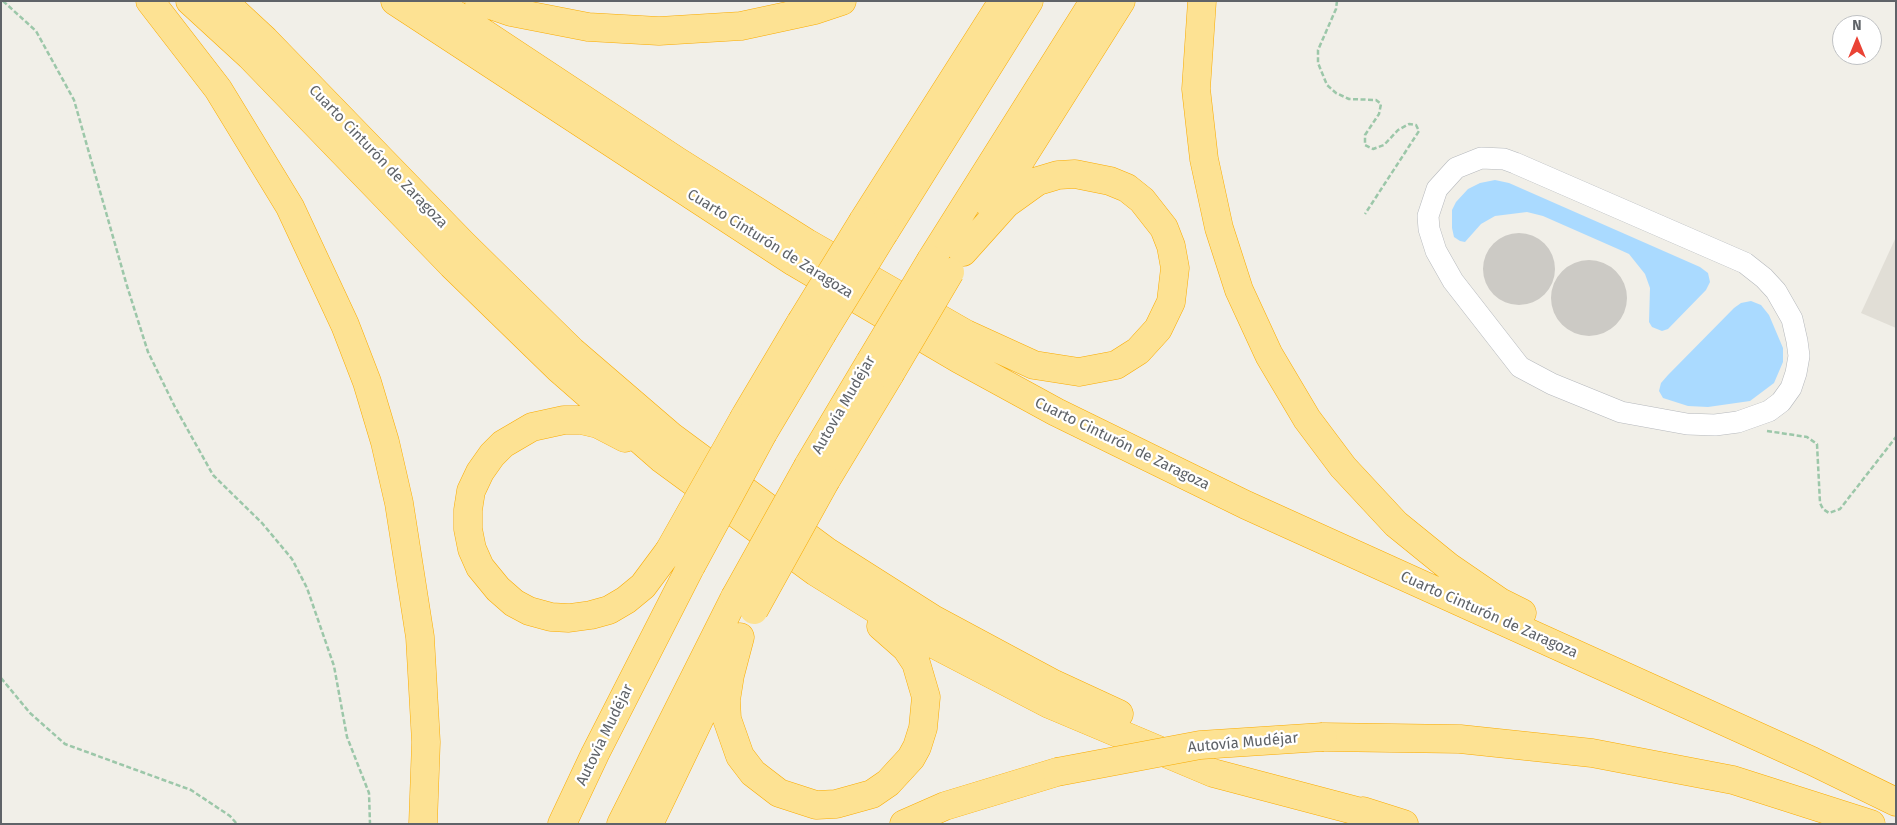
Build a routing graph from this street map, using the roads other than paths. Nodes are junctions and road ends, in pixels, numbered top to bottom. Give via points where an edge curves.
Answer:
1 (150, 1) edge
2 (190, 1) edge
3 (223, 1) edge
4 (394, 1) edge
5 (435, 1) edge
6 (479, 1) edge
7 (842, 1) edge
8 (1004, 1) edge
9 (1029, 1) edge
10 (1094, 1) edge
11 (1121, 1) edge
12 (1202, 1) edge
13 (874, 227) junction
14 (948, 261) junction
15 (1749, 419) joint
16 (662, 459) junction
17 (680, 558) junction
18 (816, 572) junction
19 (744, 603) junction
20 (740, 636) junction
21 (1812, 761) junction
22 (1896, 802) edge
23 (1392, 820) edge
24 (423, 824) edge
25 (562, 824) edge
26 (621, 824) edge
27 (649, 824) edge
28 (904, 824) edge
29 (1871, 824) edge

1 - 24 highway via 218,89 290,207 345,325 367,382 399,503 420,636 426,742
2 - 16 highway via 250,56 466,279 559,369
3 - 23 highway, Cuarto Cinturón de Zaragoza via 266,40 463,244 572,351 672,437 826,551 934,619 1054,684 1217,760
4 - 21 highway, Cuarto Cinturón de Zaragoza via 794,262 1056,412 1246,505
5 - 14 highway via 807,243 966,334 1027,363 1079,372 1116,365 1138,351 1158,329 1171,302 1175,268 1164,228 1142,200 1127,188 1110,181 1075,174 1038,181 1006,204
6 - 7 highway via 511,12 588,27 659,31 741,26
8 - 13 highway
9 - 13 highway, Autovía Mudéjar
10 - 14 highway, Autovía Mudéjar
11 - 14 highway
12 - 21 highway via 1196,89 1204,159 1219,228 1239,290 1269,355 1307,419 1342,467 1396,524 1449,567 1500,602
13 - 17 highway, Autovía Mudéjar, bridge via 753,426
14 - 19 highway, Autovía Mudéjar, bridge via 817,473
15 - 15 lane via 1715,425 1687,424 1621,412 1560,388 1520,367 1453,281 1436,251 1428,216 1437,189 1456,168 1468,162 1481,158 1504,159 1745,263 1764,278 1780,298 1792,319 1799,356 1791,388 1781,402
16 - 17 highway via 598,424 564,420 532,428 503,444 480,472 468,510 468,529 480,568 498,589 529,611 551,617 591,616 609,610
16 - 18 highway
17 - 25 highway, Autovía Mudéjar
18 - 20 highway via 906,648 922,679 926,696 923,728 911,758 888,783 857,799 816,804 779,793 753,773 740,756 727,719 726,700
18 - 23 highway via 924,639 1049,704 1213,773
19 - 20 highway
19 - 26 highway, Autovía Mudéjar
20 - 27 highway
21 - 22 highway, Cuarto Cinturón de Zaragoza
28 - 29 highway, Autovía Mudéjar, bridge via 945,806 1057,772 1200,745 1323,737 1460,739 1592,753 1733,780

